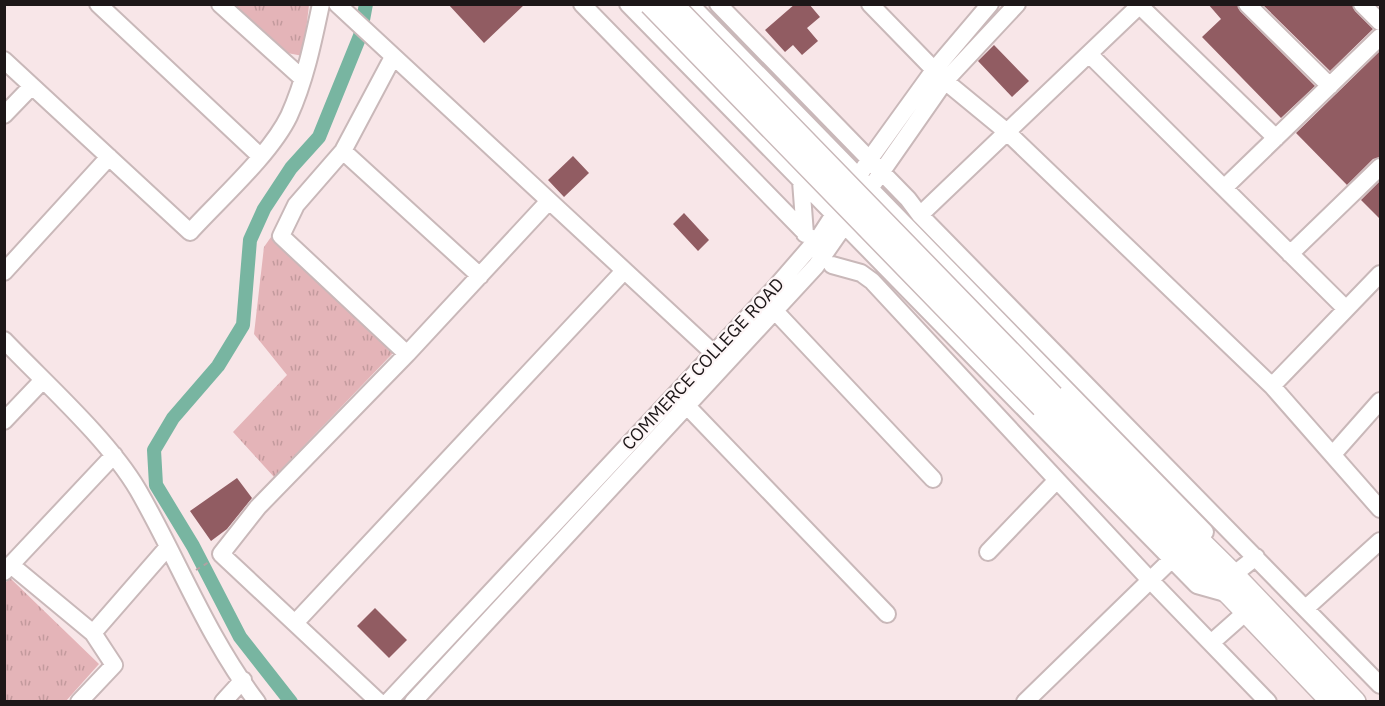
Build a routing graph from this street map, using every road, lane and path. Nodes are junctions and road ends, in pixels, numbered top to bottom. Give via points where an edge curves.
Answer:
1 (98, 4) edge
2 (220, 4) edge
3 (321, 4) edge
4 (582, 4) edge
5 (628, 4) edge
6 (650, 4) edge
7 (672, 4) edge
8 (690, 4) edge
9 (718, 4) edge
10 (870, 4) edge
11 (990, 4) edge
12 (1017, 4) edge
13 (1247, 4) edge
14 (1362, 4) edge
15 (1140, 5) edge
16 (341, 9) edge
17 (1380, 22) edge
18 (1380, 37) edge
19 (1090, 55) junction
20 (393, 57) junction
21 (4, 60) edge
22 (940, 75) junction
23 (302, 78) junction
24 (32, 86) junction
25 (1330, 86) junction
26 (4, 115) edge
27 (839, 129) junction
28 (1007, 132) junction
29 (1276, 138) junction
30 (826, 144) junction
31 (343, 151) junction
32 (260, 156) junction
33 (109, 157) junction
34 (869, 160) junction
35 (1380, 167) edge
36 (882, 174) junction
37 (858, 177) junction
38 (801, 181) junction
39 (1224, 188) junction
40 (870, 190) junction
41 (548, 202) junction
42 (920, 215) junction
43 (839, 220) junction
44 (823, 254) junction
45 (1290, 254) junction
46 (887, 269) junction
47 (4, 272) edge
48 (623, 272) junction
49 (1380, 274) edge
50 (480, 276) junction
51 (1345, 308) junction
52 (774, 310) junction
53 (4, 340) edge
54 (407, 354) junction
55 (719, 359) junction
56 (43, 380) junction
57 (1272, 386) junction
58 (1380, 401) edge
59 (1047, 402) junction
60 (686, 405) junction
61 (4, 421) edge
62 (1334, 453) junction
63 (114, 455) junction
64 (933, 479) dead end
65 (1056, 481) junction
66 (1380, 509) edge
67 (1380, 541) edge
68 (167, 548) junction
69 (988, 552) dead end
70 (1256, 557) junction
71 (214, 559) dead end
72 (8, 569) edge
73 (1162, 569) junction
74 (194, 571) dead end
75 (1231, 580) junction
76 (1306, 608) junction
77 (1246, 612) junction
78 (887, 614) dead end
79 (295, 623) junction
80 (93, 633) junction
81 (1211, 643) junction
82 (243, 680) junction
83 (1380, 685) edge
84 (79, 702) edge
85 (223, 702) edge
86 (257, 702) edge
87 (379, 702) edge
88 (388, 702) edge
89 (413, 702) edge
90 (1025, 702) edge
91 (1268, 702) edge
92 (1332, 702) edge
93 (1355, 702) edge

1 - 32 street
2 - 23 street
3 - 23 street
4 - 44 street
5 - 38 street
6 - 59 main road, bridge
7 - 59 main road, bridge
8 - 30 street
9 - 27 street
10 - 22 street
11 - 22 street
12 - 22 street
13 - 25 street
14 - 17 street
15 - 19 street
15 - 29 street
16 - 20 street
18 - 25 street
19 - 28 street
19 - 39 street
20 - 31 street
20 - 41 street
21 - 24 street
22 - 28 street
22 - 34 street
22 - 36 street
23 - 32 street via 288,116
24 - 26 street
24 - 33 street
25 - 29 street
27 - 30 street
27 - 34 street
28 - 42 street
28 - 57 street
29 - 39 street
30 - 37 street
31 - 50 street
31 - 54 street via 296,205 281,236
32 - 33 street via 190,232
33 - 47 street
34 - 36 street
34 - 37 street
35 - 45 street
36 - 40 street
36 - 42 street
37 - 40 street
37 - 43 street
38 - 43 street
38 - 44 street
39 - 45 street
40 - 43 street
40 - 75 street via 1225,552
41 - 48 street
41 - 50 street
42 - 70 street
43 - 44 street
43 - 46 street
44 - 46 street
44 - 52 street
44 - 55 street, COMMERCE COLLEGE ROAD
44 - 65 street via 873,281
45 - 51 street
46 - 73 street
48 - 55 street
48 - 79 street
49 - 51 street
50 - 54 street
51 - 57 street
52 - 55 street
52 - 64 street
53 - 56 street
54 - 79 street via 258,507 221,554
55 - 60 street
55 - 88 street, COMMERCE COLLEGE ROAD
56 - 61 street
56 - 63 street
57 - 62 street
58 - 62 street
59 - 75 main road
60 - 78 street
60 - 89 street
62 - 66 street
63 - 68 street via 137,489
63 - 72 street
65 - 69 street
65 - 73 street
67 - 76 street
68 - 80 street
68 - 82 street via 201,616
70 - 75 street
70 - 76 street
71 - 74 path
72 - 80 street
73 - 75 street via 1197,585
73 - 81 street
73 - 90 street
75 - 77 main road
75 - 93 main road
76 - 83 street
77 - 81 street
77 - 92 main road
79 - 87 street
80 - 84 street via 114,665
81 - 91 street
82 - 85 street
82 - 86 street

